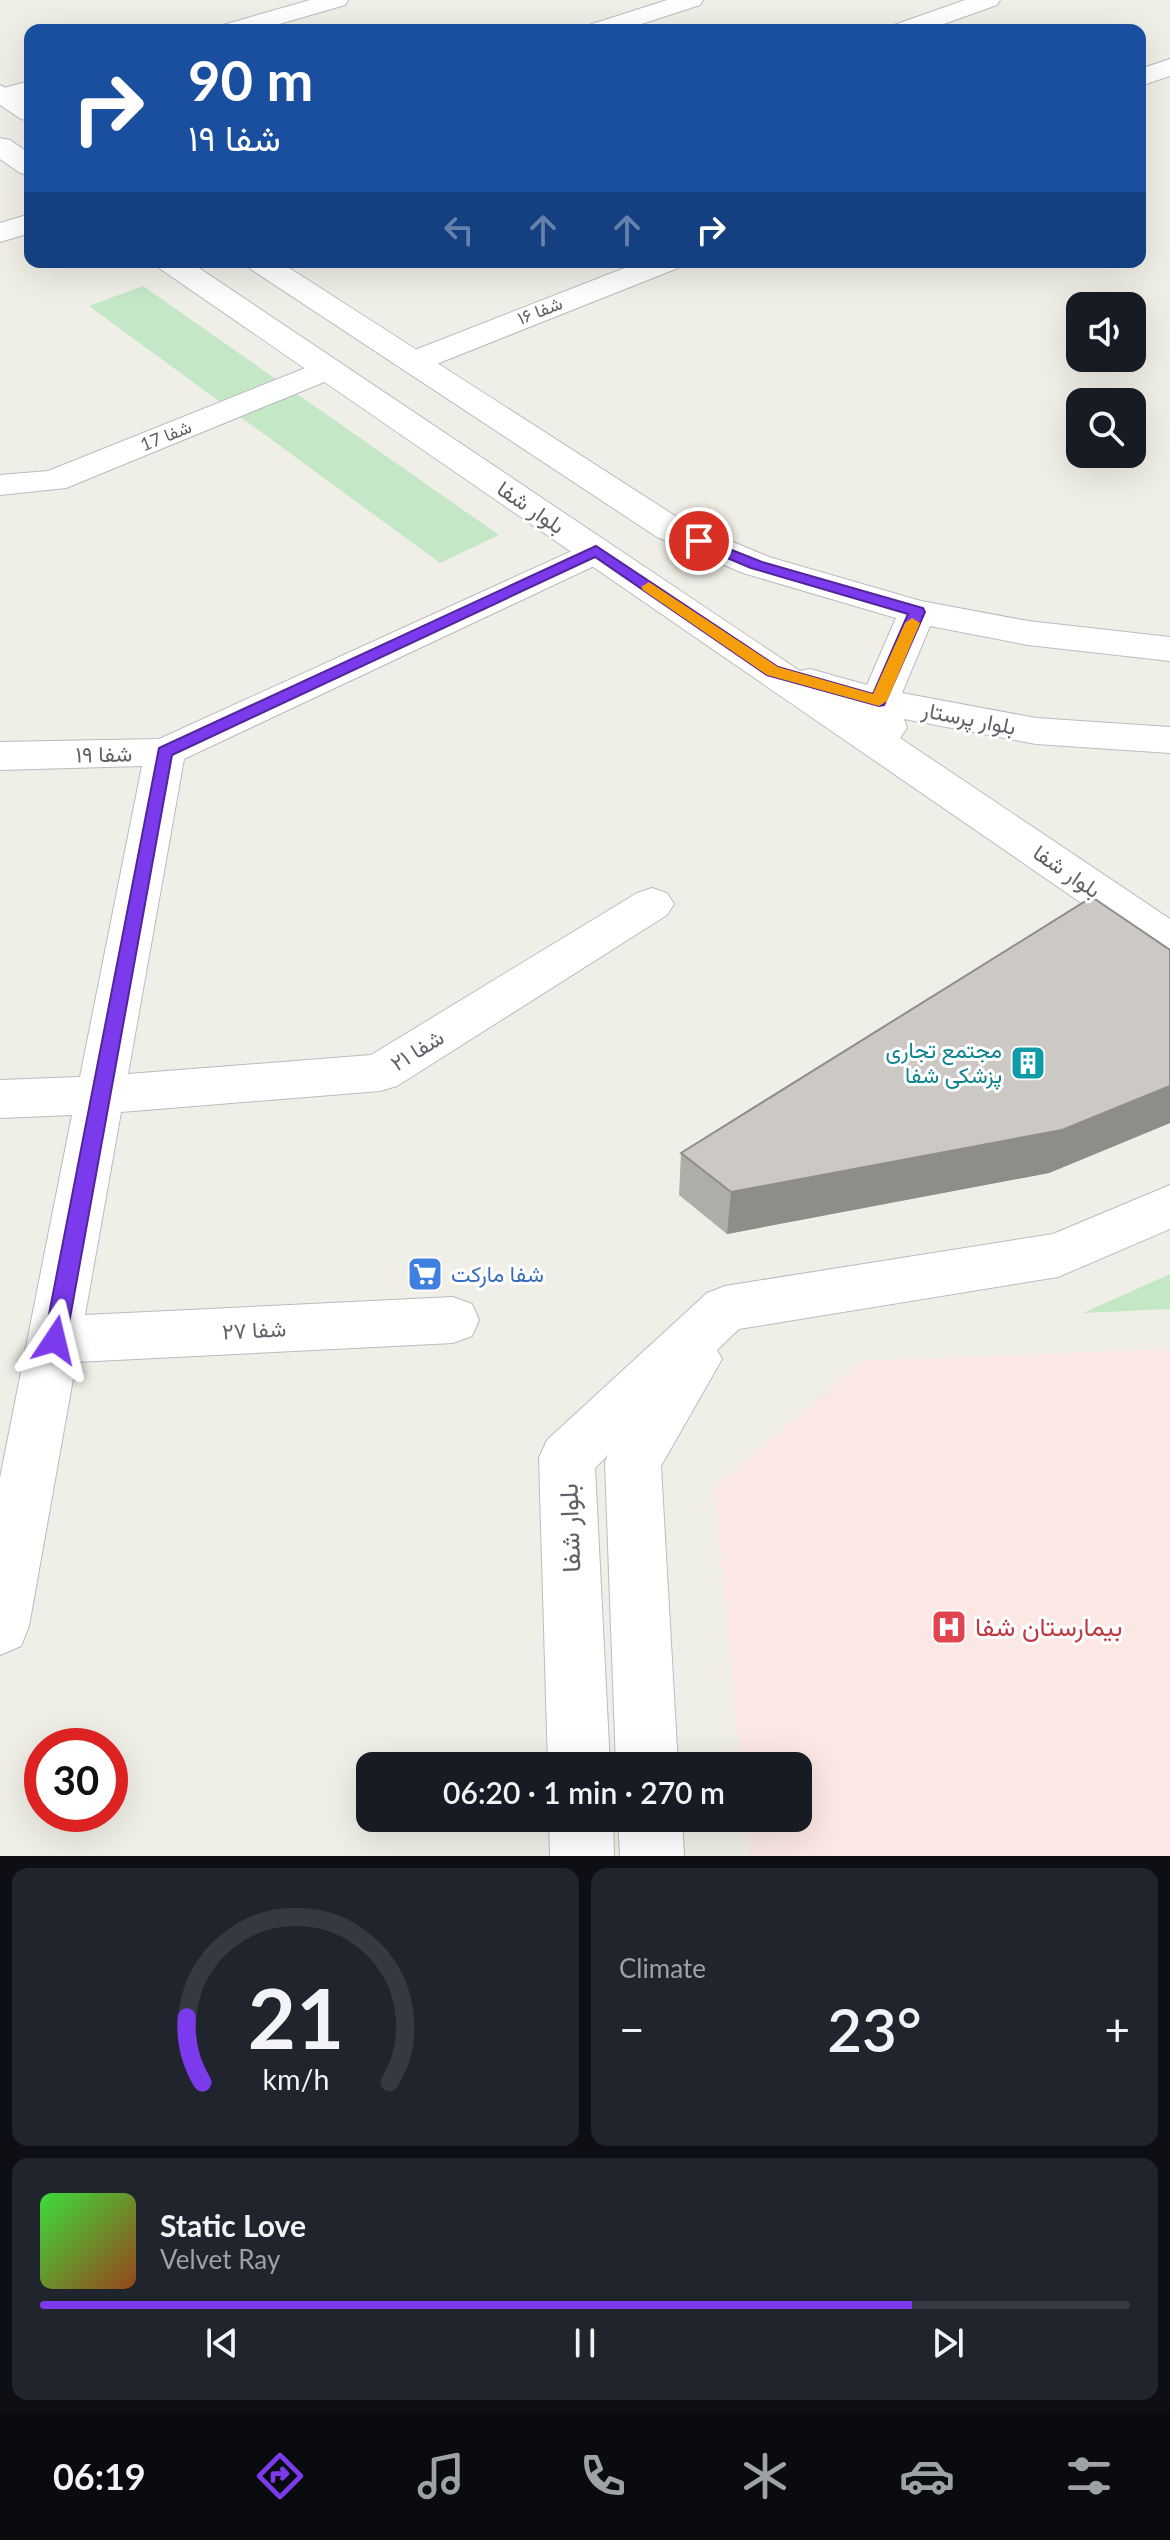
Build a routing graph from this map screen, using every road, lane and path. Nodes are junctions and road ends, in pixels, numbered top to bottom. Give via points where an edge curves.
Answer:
1 (336, 0) edge
2 (691, 0) edge
3 (988, 0) edge
4 (253, 24) edge
5 (617, 24) edge
6 (920, 24) edge
7 (1170, 67) edge
8 (1146, 76) edge
9 (0, 146) edge
10 (24, 163) edge
11 (24, 225) edge
12 (0, 233) edge
13 (179, 268) edge
14 (269, 268) edge
15 (652, 268) edge
16 (413, 362) junction
17 (328, 369) junction
18 (0, 485) edge
19 (596, 551) junction
20 (917, 612) junction
21 (1170, 649) edge
22 (773, 671) junction
23 (879, 701) junction
24 (1170, 740) edge
25 (165, 752) junction
26 (895, 754) junction
27 (0, 756) edge
28 (652, 904) dead end
29 (1170, 941) edge
30 (100, 1095) junction
31 (0, 1099) edge
32 (1170, 1206) edge
33 (725, 1309) junction
34 (453, 1320) dead end
35 (55, 1340) junction
36 (0, 1626) edge
37 (578, 1752) edge
38 (646, 1752) edge
39 (581, 1832) edge
40 (651, 1832) edge
41 (582, 1856) edge
42 (652, 1856) edge

1 - 4 street
2 - 5 street
3 - 6 street
7 - 8 street
9 - 10 street
11 - 12 street
13 - 17 street, بلوار شفا
14 - 16 street
15 - 16 street, شفا ۱۶
16 - 20 street via 670,529 756,565
17 - 18 street, شفا 17 via 54,481
17 - 19 street, بلوار شفا
19 - 22 street, بلوار شفا
19 - 25 street, شفا ۱۹
20 - 21 street via 1028,633
20 - 23 street
22 - 23 street, بلوار پرستار
22 - 26 street, بلوار شفا
23 - 24 street, بلوار پرستار via 1036,731
23 - 26 street
25 - 27 street, شفا ۱۹
25 - 30 street
26 - 29 street, بلوار شفا
28 - 30 street, شفا ۲۱ via 380,1073
30 - 31 street, شفا ۲۱
30 - 35 street
32 - 33 street via 1058,1255
33 - 37 street, بلوار شفا via 567,1458
33 - 38 street via 633,1462
34 - 35 street, شفا ۲۷
35 - 36 street
39 - 41 street
40 - 42 street

